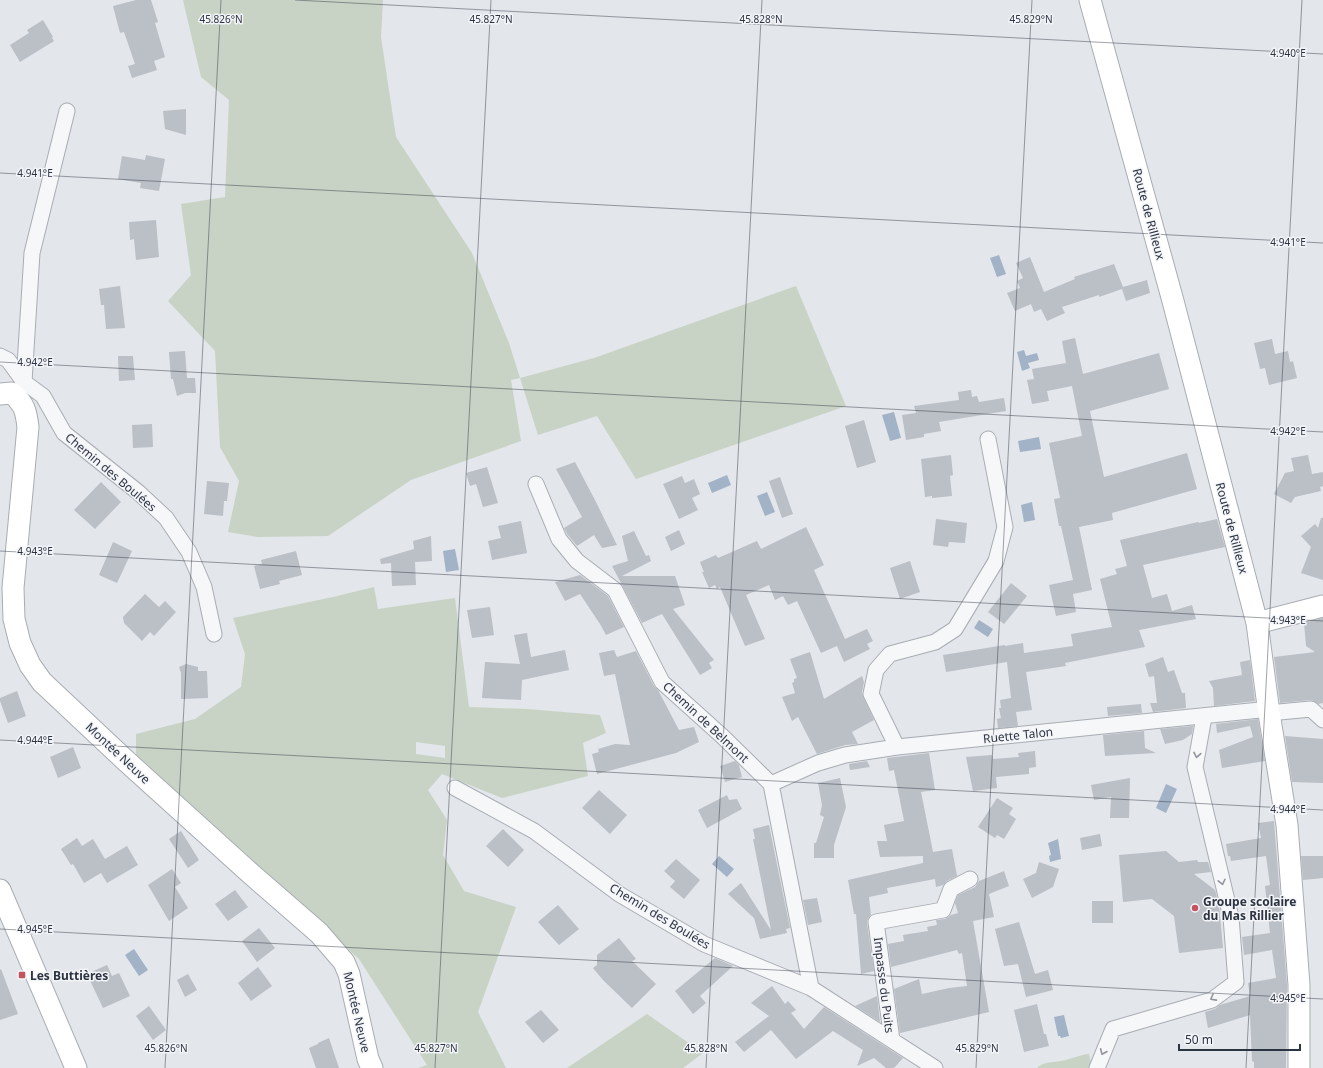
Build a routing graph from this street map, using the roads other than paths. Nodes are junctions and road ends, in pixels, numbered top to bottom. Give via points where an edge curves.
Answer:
1 (1090, 0) edge
2 (67, 111) dead end
3 (0, 356) edge
4 (23, 392) junction
5 (0, 394) edge
6 (988, 438) dead end
7 (536, 484) dead end
8 (1323, 606) edge
9 (1257, 622) junction
10 (214, 634) dead end
11 (1269, 713) junction
12 (1204, 717) junction
13 (1323, 720) edge
14 (897, 747) junction
15 (772, 784) junction
16 (455, 788) dead end
17 (970, 879) dead end
18 (0, 890) edge
19 (811, 988) junction
20 (892, 1040) junction
21 (76, 1068) edge
22 (372, 1068) edge
23 (935, 1068) edge
24 (1097, 1068) edge
25 (1299, 1068) edge

1 - 9 street, Route de Rillieux via 1173,301
2 - 4 street via 32,253
3 - 4 street, Chemin des Boulées via 8,360
4 - 5 street
4 - 10 street, Chemin des Boulées via 43,396 64,433 138,492 166,518 189,552 204,587
4 - 22 street, Montée Neuve via 28,427 12,588 14,619 20,643 30,665 42,682 124,759 319,932 344,962 349,974
6 - 14 street via 1005,527 996,561 955,629 935,642 890,654 876,670 871,694
7 - 15 street, Chemin de Belmont via 559,539 577,561 615,590 662,682
8 - 9 street
9 - 11 street, Route de Rillieux
11 - 12 street, Ruette Talon via 1260,710
11 - 13 street, Ruette Talon via 1310,709
11 - 25 street, Route de Rillieux via 1287,825 1299,985
12 - 14 street, Ruette Talon
12 -> 24 street via 1195,767 1231,917 1236,982 1212,1000 1113,1029
14 - 15 street, Ruette Talon via 845,755 818,763
15 - 19 street
16 - 19 street, Chemin des Boulées via 534,831 619,894 704,944
17 - 20 street, Impasse du Puits via 950,889 944,910 876,922
18 - 21 street
19 - 20 street, Chemin des Boulées
20 - 23 street, Chemin des Boulées

